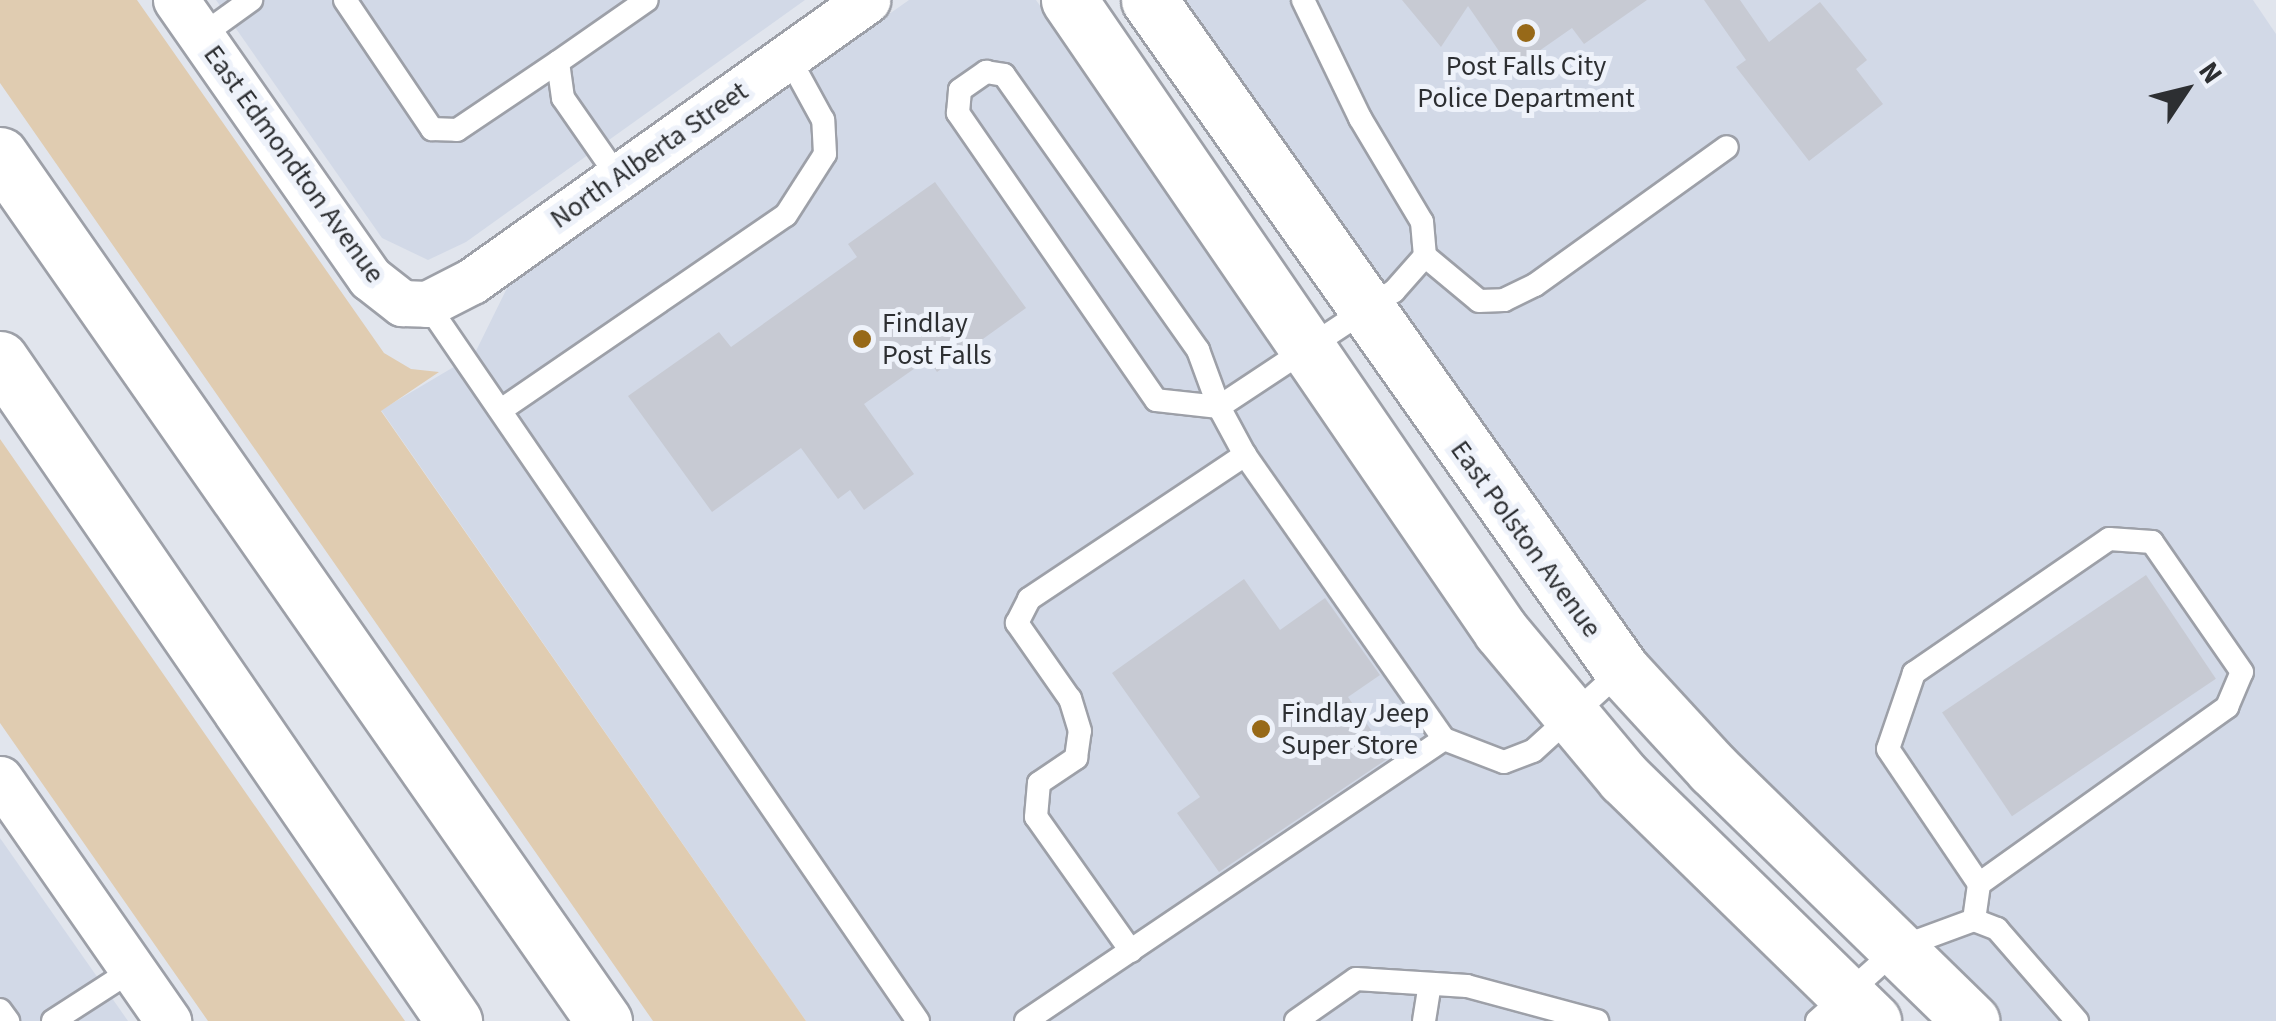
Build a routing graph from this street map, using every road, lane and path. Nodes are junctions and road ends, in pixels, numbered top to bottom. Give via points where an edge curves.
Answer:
1 (176, 0) edge
2 (251, 0) edge
3 (344, 0) edge
4 (647, 0) edge
5 (868, 0) edge
6 (1070, 0) edge
7 (1149, 0) edge
8 (1303, 0) edge
9 (201, 36) junction
10 (788, 56) junction
11 (558, 62) junction
12 (1727, 148) dead end
13 (0, 155) edge
14 (618, 178) junction
15 (1425, 256) junction
16 (427, 304) junction
17 (1363, 310) junction
18 (1311, 346) junction
19 (0, 359) edge
20 (1219, 407) junction
21 (501, 410) junction
22 (1244, 455) junction
23 (1622, 670) junction
24 (1568, 717) junction
25 (1444, 739) junction
26 (0, 779) edge
27 (1979, 884) junction
28 (1974, 920) junction
29 (1898, 948) junction
30 (1131, 951) junction
31 (132, 970) junction
32 (1430, 984) junction
33 (0, 1010) edge
34 (1530, 1012) edge
35 (1846, 1012) edge
36 (8, 1021) edge
37 (54, 1021) edge
38 (168, 1021) edge
39 (454, 1021) edge
40 (604, 1021) edge
41 (918, 1021) edge
42 (1026, 1021) edge
43 (1296, 1021) edge
44 (1424, 1021) edge
45 (1597, 1021) edge
46 (1971, 1021) edge
47 (2077, 1021) edge

1 - 9 street, East Edmondton Avenue
2 - 9 lane
3 - 11 lane via 432,129 457,130
4 - 11 lane
5 - 10 street, North Alberta Street
6 - 18 main road
7 - 17 main road, East Polston Avenue
8 - 15 lane via 1360,118 1422,222
9 - 16 street, East Edmondton Avenue via 370,278 402,304
10 - 14 street, North Alberta Street
10 - 21 lane via 823,120 825,154 786,215
11 - 14 lane via 563,98
12 - 15 lane via 1536,285 1504,300 1480,302
13 - 40 main road
14 - 16 street, North Alberta Street via 472,281
15 - 17 lane via 1394,291
16 - 21 lane
17 - 18 lane
17 - 23 main road, East Polston Avenue
18 - 20 lane
18 - 24 main road via 1501,631
19 - 39 main road
20 - 20 lane via 1198,350 1004,75 986,72 960,90 958,113 1156,400
20 - 22 lane
21 - 41 lane
22 - 25 lane
22 - 30 lane via 1029,599 1017,623 1070,698 1080,730 1076,758 1039,783 1036,817
23 - 24 lane
23 - 29 main road, East Polston Avenue
24 - 25 lane via 1533,751 1504,762
24 - 35 main road
25 - 30 lane
26 - 31 street
27 - 27 lane via 2227,707 2242,672 2152,542 2109,538 1914,673 1888,749
27 - 28 lane
28 - 29 lane
28 - 47 lane via 2007,939
29 - 35 lane
29 - 46 main road, East Polston Avenue
30 - 42 lane
31 - 37 lane
31 - 38 street
32 - 34 lane
32 - 43 lane via 1356,979
32 - 44 lane
33 - 36 lane
34 - 45 lane

